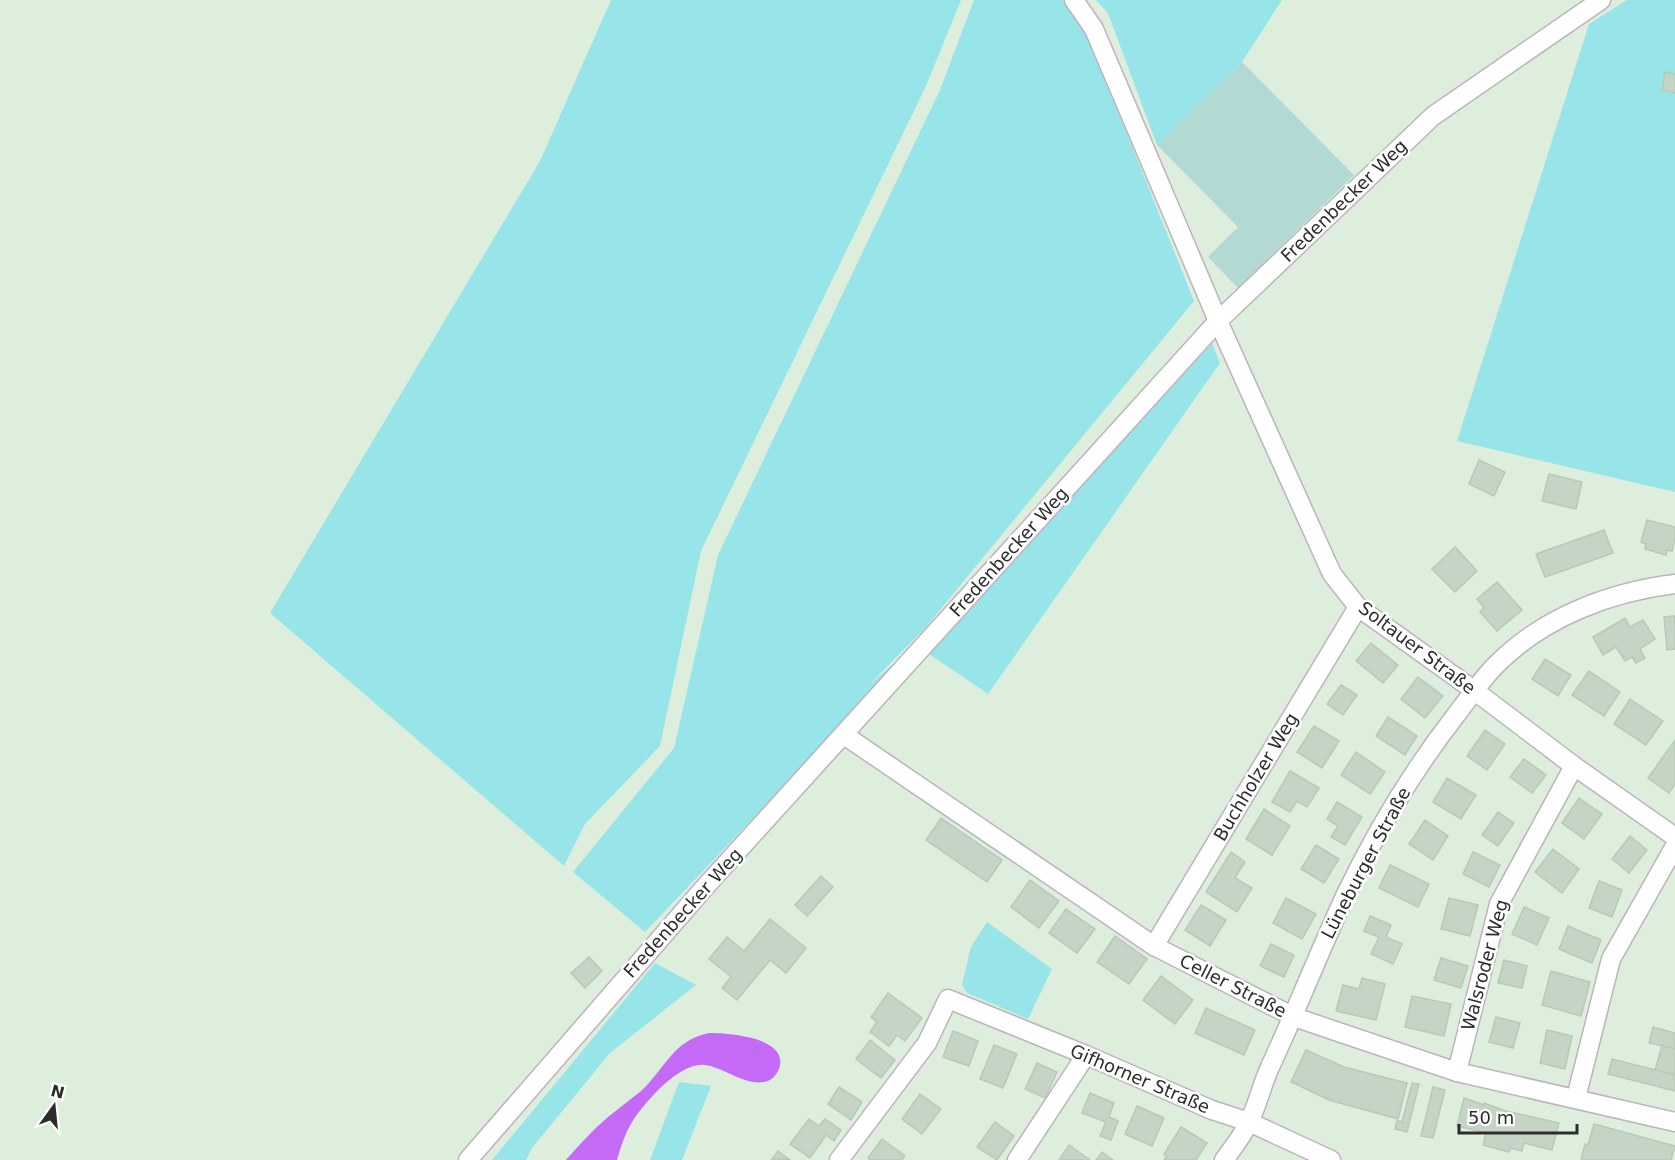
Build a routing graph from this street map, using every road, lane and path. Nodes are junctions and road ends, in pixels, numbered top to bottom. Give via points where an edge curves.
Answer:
1 (1074, 0) edge
2 (1601, 0) edge
3 (1218, 321) junction
4 (1675, 584) edge
5 (1358, 607) junction
6 (1475, 691) junction
7 (844, 735) junction
8 (1574, 766) junction
9 (1675, 837) edge
10 (1675, 846) edge
11 (1154, 946) junction
12 (1294, 1017) junction
13 (1086, 1055) junction
14 (1457, 1072) junction
15 (1576, 1098) junction
16 (1249, 1122) junction
17 (1675, 1122) edge
18 (468, 1160) edge
19 (839, 1160) edge
20 (1017, 1160) edge
21 (1224, 1160) edge
22 (1331, 1160) edge

1 - 3 street, Soltauer Straße via 1094,29
2 - 3 street, Fredenbecker Weg via 1433,116
3 - 5 street, Soltauer Straße via 1332,574
3 - 7 street, Fredenbecker Weg
4 - 6 street, Lüneburger Straße via 1612,597 1552,623 1500,661
5 - 6 street, Soltauer Straße
5 - 11 street, Buchholzer Weg
6 - 8 street, Soltauer Straße
6 - 12 street, Lüneburger Straße via 1427,755 1372,844 1347,892
7 - 11 street, Celler Straße
7 - 18 street, Fredenbecker Weg via 698,895
8 - 9 street, Soltauer Straße
8 - 14 street, Walsroder Weg via 1499,904
10 - 15 street via 1611,959
11 - 12 street, Celler Straße
12 - 14 street, Celler Straße
12 - 16 street, Lüneburger Straße
13 - 16 street, Gifhorner Straße
13 - 19 street, Gifhorner Straße via 948,999 927,1043
13 - 20 street
14 - 15 street, Celler Straße
15 - 17 street, Celler Straße
16 - 21 street, Lüneburger Straße
16 - 22 street, Gifhorner Straße

